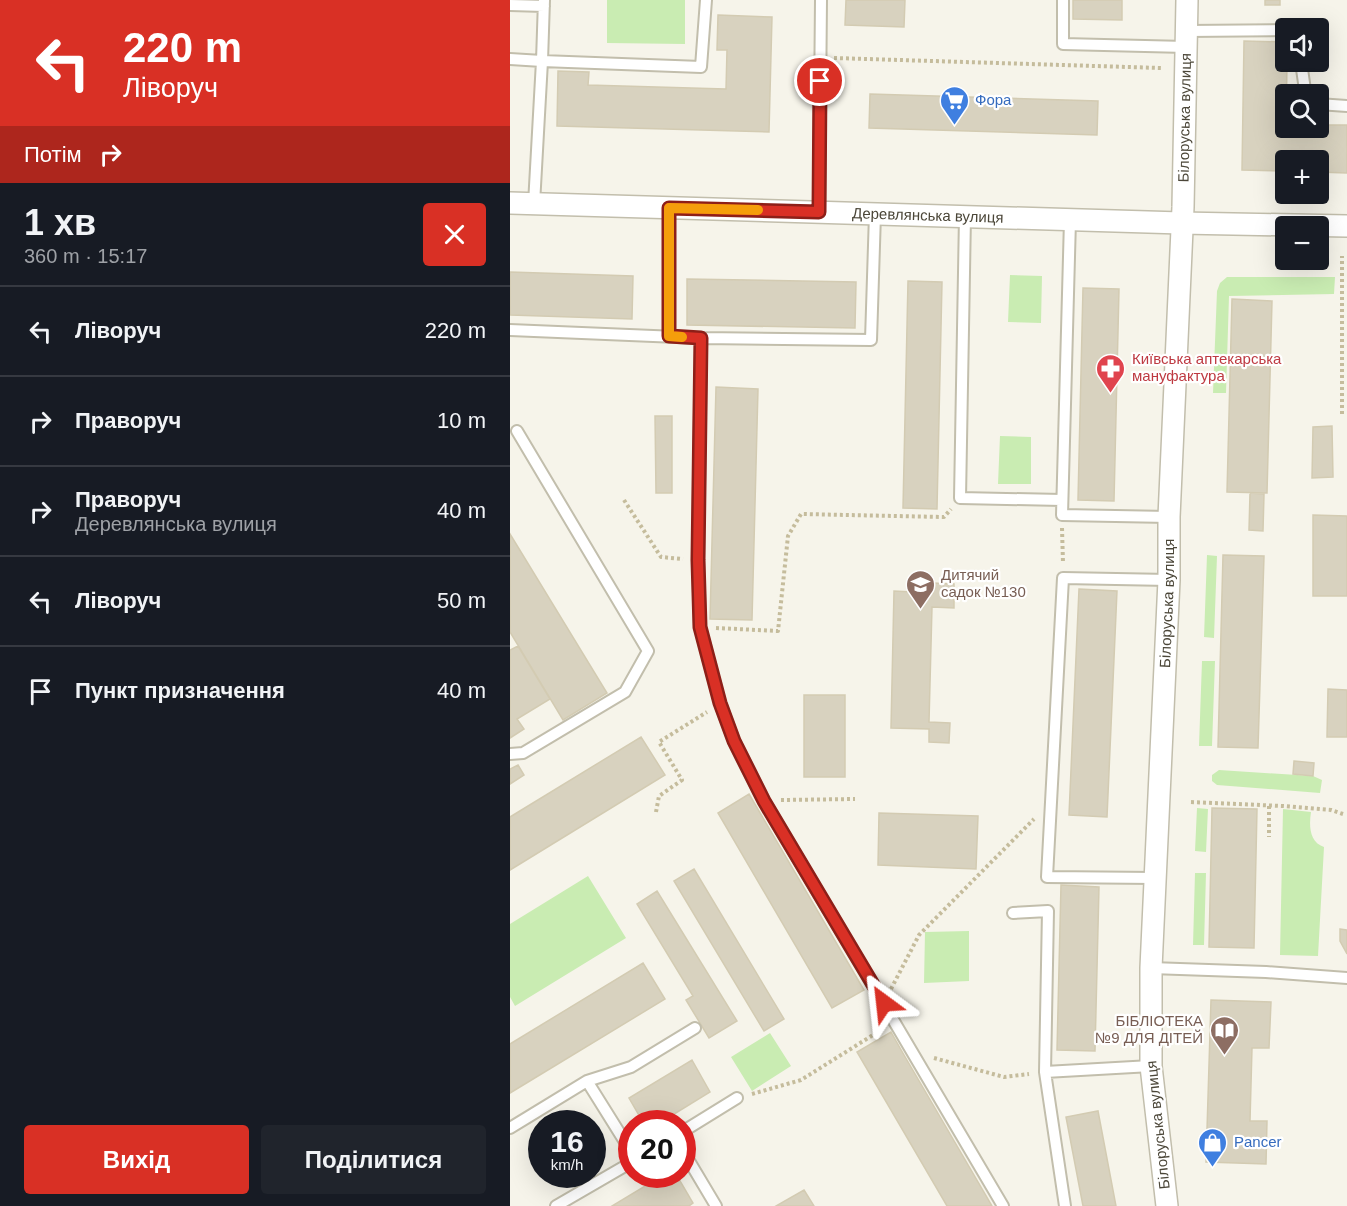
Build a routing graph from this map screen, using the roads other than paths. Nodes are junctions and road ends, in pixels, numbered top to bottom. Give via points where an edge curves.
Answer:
1 (706, 0) edge
2 (821, 0) edge
3 (1063, 0) edge
4 (1187, 0) edge
5 (544, 3) edge
6 (510, 4) edge
7 (1275, 31) edge
8 (1186, 39) junction
9 (510, 59) edge
10 (542, 61) junction
11 (1329, 105) edge
12 (1347, 106) edge
13 (510, 203) edge
14 (534, 204) junction
15 (669, 208) junction
16 (819, 212) junction
17 (875, 214) junction
18 (966, 216) junction
19 (1070, 220) junction
20 (1181, 223) junction
21 (1347, 226) edge
22 (510, 330) edge
23 (669, 336) junction
24 (701, 338) junction
25 (517, 431) dead end
26 (1062, 501) junction
27 (1169, 517) junction
28 (1169, 580) junction
29 (510, 754) edge
30 (1155, 878) junction
31 (1013, 913) dead end
32 (1151, 968) junction
33 (1347, 978) edge
34 (695, 1028) dead end
35 (1151, 1066) junction
36 (1045, 1072) junction
37 (587, 1081) junction
38 (736, 1098) road end
39 (696, 1123) edge
40 (510, 1128) edge
41 (618, 1131) edge
42 (618, 1170) edge
43 (696, 1172) edge
44 (556, 1206) edge
45 (716, 1206) edge
46 (1003, 1206) edge
47 (1065, 1206) edge
48 (1167, 1206) edge

1 - 10 lane via 701,66
2 - 16 lane
3 - 8 lane via 1063,44
4 - 8 street, Білоруська вулиця
5 - 6 lane
5 - 10 lane
7 - 8 lane
8 - 20 street, Білоруська вулиця
9 - 10 lane
10 - 14 lane
11 - 12 lane
13 - 14 street, Деревлянська вулиця
14 - 15 street, Деревлянська вулиця
15 - 16 street, Деревлянська вулиця
15 - 23 lane
16 - 17 street, Деревлянська вулиця
17 - 18 street, Деревлянська вулиця
17 - 24 lane via 871,340
18 - 19 street, Деревлянська вулиця
18 - 26 lane via 960,498
19 - 20 street, Деревлянська вулиця
19 - 26 lane
20 - 21 street, Деревлянська вулиця
20 - 27 street, Білоруська вулиця
22 - 23 lane
23 - 24 lane
24 - 46 lane via 700,627 727,722 764,801
25 - 29 lane via 648,651 625,692 523,753
26 - 27 lane via 1062,515
27 - 28 street, Білоруська вулиця
28 - 30 street, Білоруська вулиця
28 - 30 lane via 1063,578 1047,877
30 - 32 street, Білоруська вулиця
31 - 36 lane via 1048,911
32 - 33 lane
32 - 35 street, Білоруська вулиця
34 - 37 lane via 631,1067
35 - 36 lane
35 - 48 street, Білоруська вулиця
36 - 47 lane
37 - 40 lane
37 - 41 lane
38 - 39 lane
42 - 44 lane
43 - 45 lane

